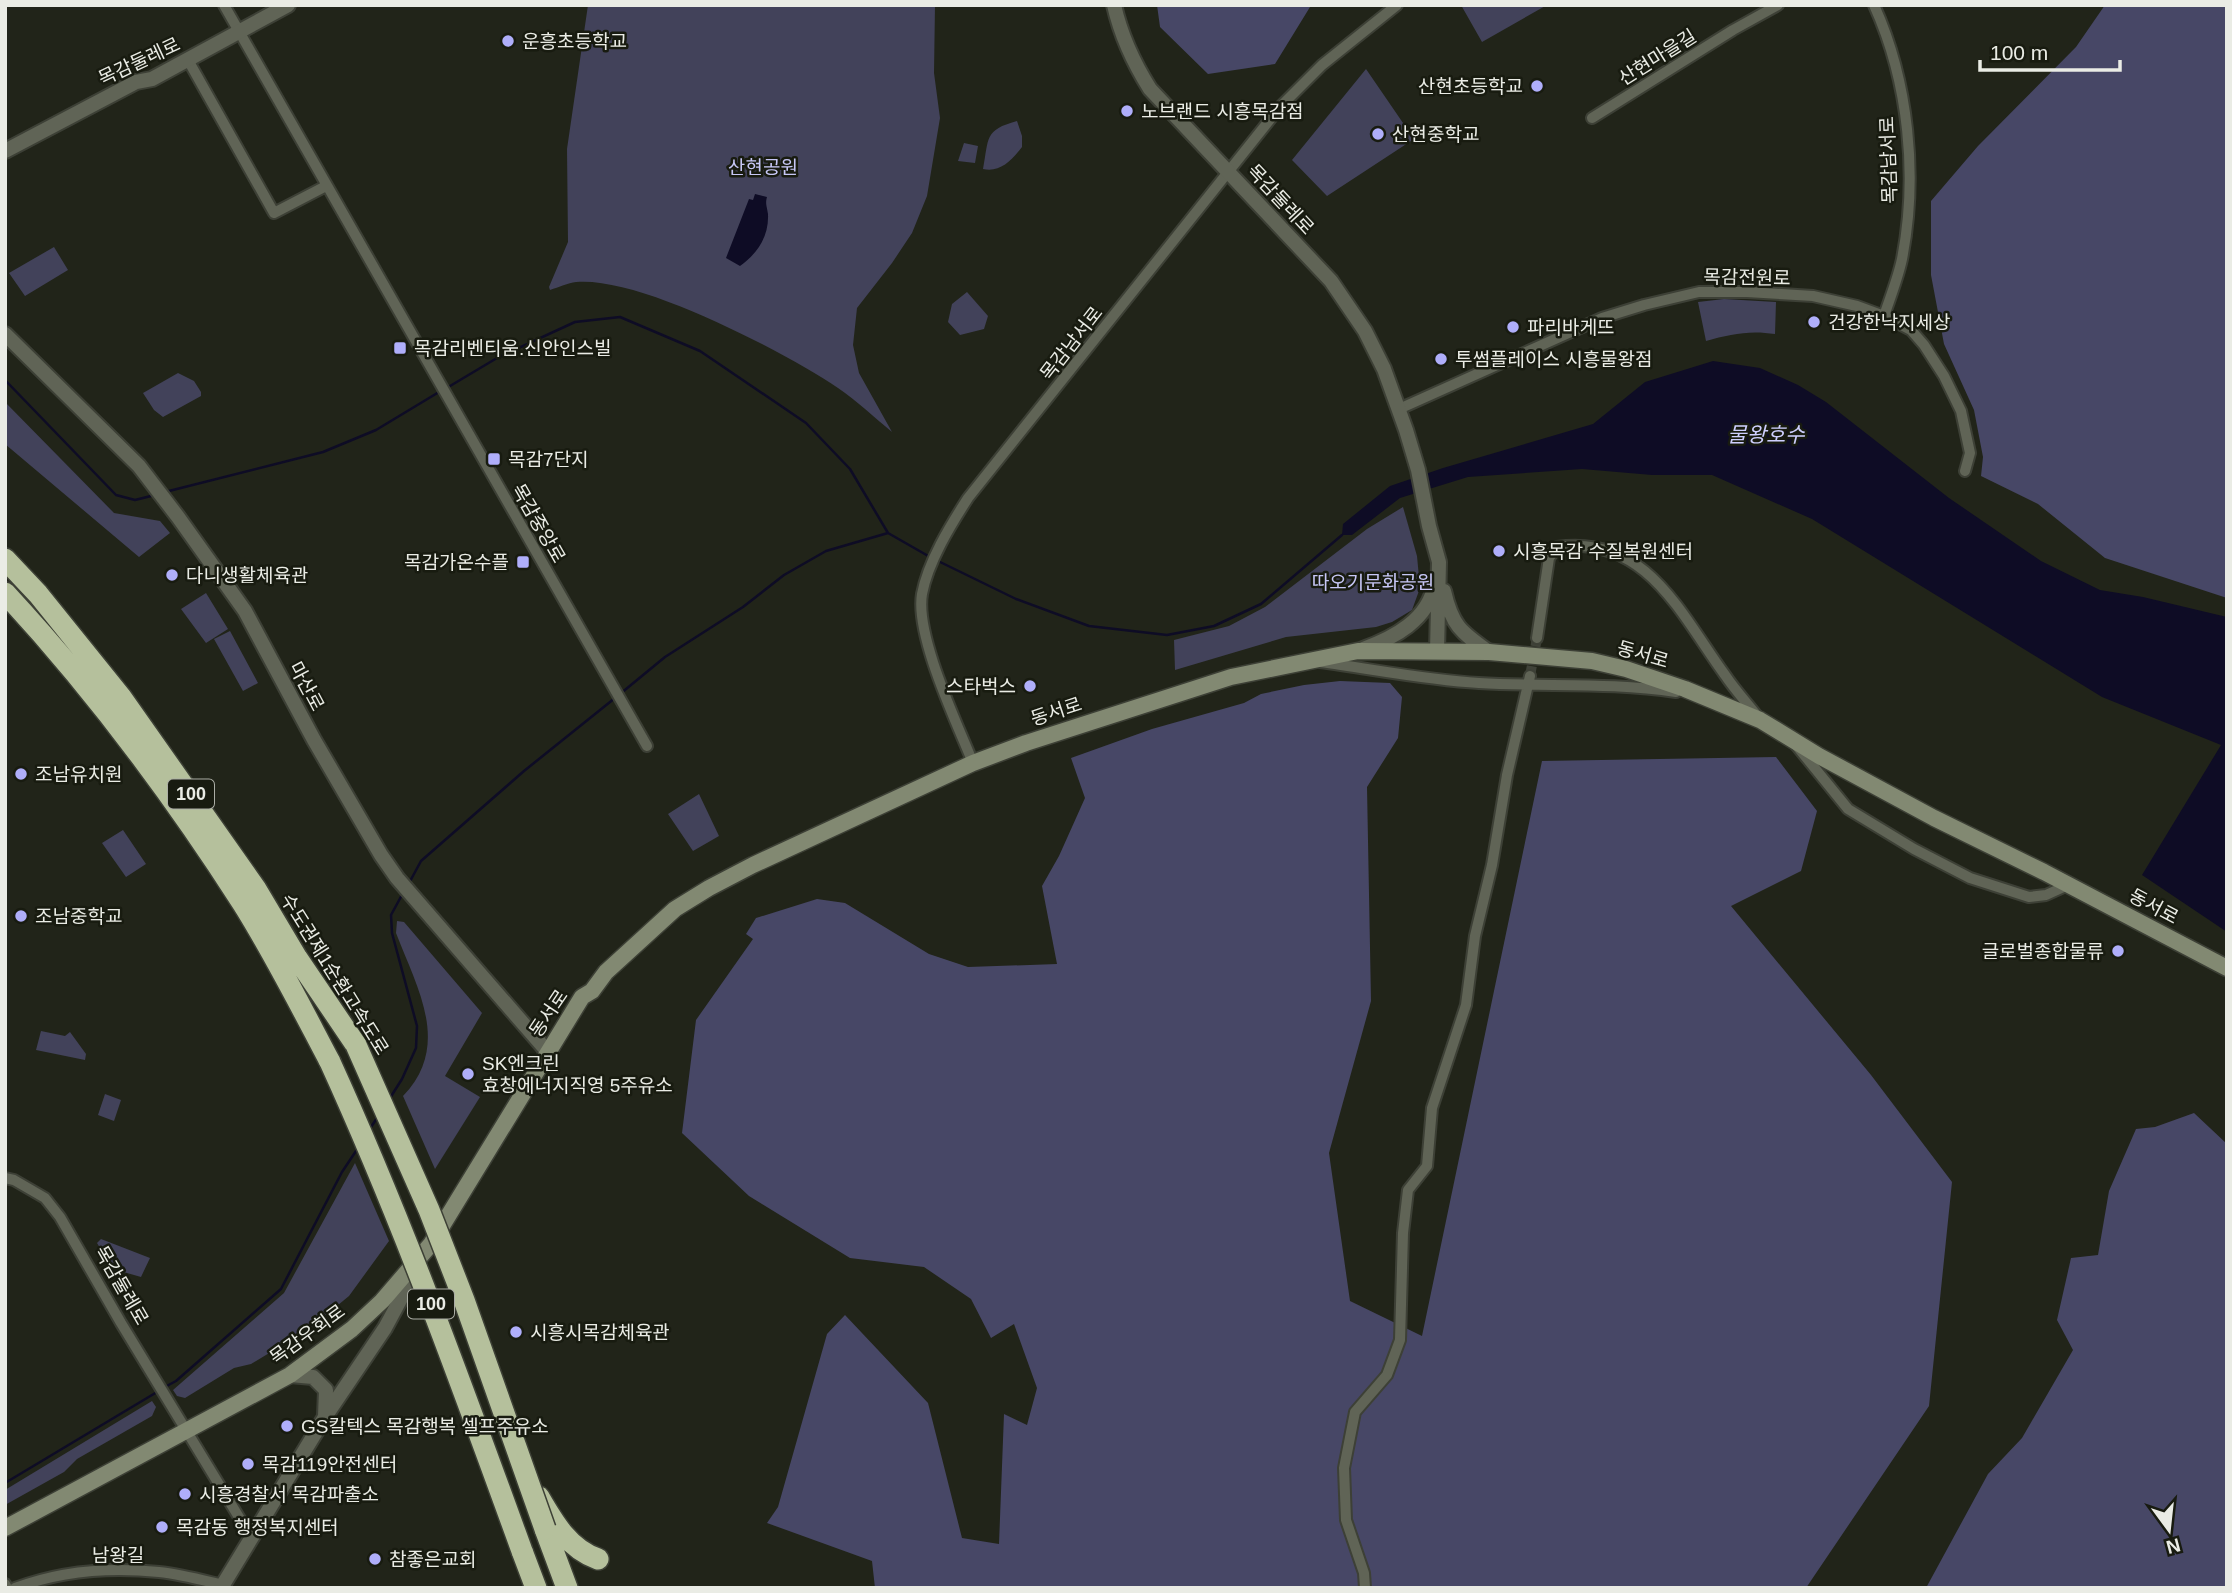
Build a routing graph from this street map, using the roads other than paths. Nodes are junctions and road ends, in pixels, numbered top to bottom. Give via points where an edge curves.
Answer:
1 (224, 5) edge
2 (288, 5) edge
3 (1114, 5) edge
4 (1397, 5) edge
5 (1778, 5) edge
6 (1874, 5) edge
7 (239, 32) junction
8 (188, 60) junction
9 (1592, 118) dead end
10 (5, 151) edge
11 (1229, 172) junction
12 (326, 186) junction
13 (1884, 316) junction
14 (5, 334) edge
15 (1399, 409) junction
16 (1965, 471) dead end
17 (5, 559) edge
18 (1439, 562) junction
19 (5, 593) edge
20 (1537, 638) tunnel mouth
21 (1358, 651) junction
22 (1437, 652) junction
23 (1489, 652) junction
24 (1306, 661) junction
25 (1528, 681) junction
26 (1702, 696) junction
27 (1760, 720) junction
28 (1787, 735) junction
29 (647, 746) dead end
30 (973, 763) junction
31 (2068, 885) junction
32 (2227, 968) edge
33 (547, 1052) junction
34 (5, 1178) edge
35 (431, 1244) junction
36 (290, 1375) junction
37 (325, 1417) junction
38 (186, 1432) junction
39 (522, 1460) junction
40 (5, 1528) edge
41 (251, 1537) junction
42 (598, 1559) dead end
43 (222, 1586) edge
44 (15, 1588) edge
45 (536, 1588) edge
46 (567, 1588) edge
47 (1365, 1588) edge

1 - 7 street
2 - 7 street, 목감둘레로
3 - 11 street, 목감둘레로 via 1130,56 1150,89
4 - 11 street, 목감남서로 via 1322,65 1280,107
5 - 9 street, 산현마을길
6 - 13 street, 목감남서로 via 1901,81 1908,148 1902,261
7 - 8 street, 목감둘레로
7 - 12 street
8 - 10 street, 목감둘레로
8 - 12 street via 274,214
11 - 15 street, 목감둘레로 via 1331,281 1365,331
11 - 30 street, 목감남서로 via 968,498 937,551 921,597 923,626
12 - 29 street, 목감중앙로
13 - 15 street, 목감전원로 via 1813,296 1699,292 1602,318
13 - 16 street, 목감전원로 via 1911,330 1944,376 1967,432 1970,453
14 - 33 street, 마산로 via 139,467 177,515 245,611 381,855
15 - 18 street, 목감둘레로
17 - 39 highway, 수도권제1순환고속도로 / 100, bridge via 121,697 256,889 356,1045 429,1210
18 - 21 street via 1434,591 1416,619 1384,642
18 - 22 street
18 - 23 street via 1451,617
19 - 45 highway, 100, bridge via 110,717 197,835 244,906 330,1062 407,1240
20 - 27 street via 1549,558 1557,547 1580,544 1615,552 1652,576
21 - 22 main road, 동서로
21 - 24 main road, 동서로
22 - 23 main road, 동서로
23 - 26 main road, 동서로 via 1626,669
24 - 25 street via 1475,683
24 - 30 main road, 동서로 via 1231,677
25 - 26 street via 1645,687
25 - 47 street via 1475,936 1466,1005 1432,1108 1427,1166 1408,1190 1400,1340 1387,1375 1355,1412 1345,1468 1346,1520
26 - 27 main road, 동서로
27 - 28 main road, 동서로
28 - 31 main road, 동서로 via 1934,818
28 - 31 street via 1848,809 1914,849 1970,878 2029,897
30 - 33 main road, 동서로 via 753,865 676,909 582,997
31 - 32 main road, 동서로
33 - 35 main road, 동서로
34 - 38 street, 목감둘레로 via 40,1195 55,1210
35 - 36 main road, 목감우회로 via 352,1329
35 - 37 street, 동서로 via 385,1328
36 - 37 street via 313,1377 326,1390
36 - 38 main road, 목감우회로
37 - 41 street, 동서로
38 - 40 main road, 목감우회로
38 - 41 street
39 - 42 highway via 551,1518 579,1552
39 - 46 highway, 수도권제1순환고속도로 / 100, bridge
41 - 43 street, 동서로
43 - 44 street, 남왕길 via 160,1572 113,1570 69,1573

